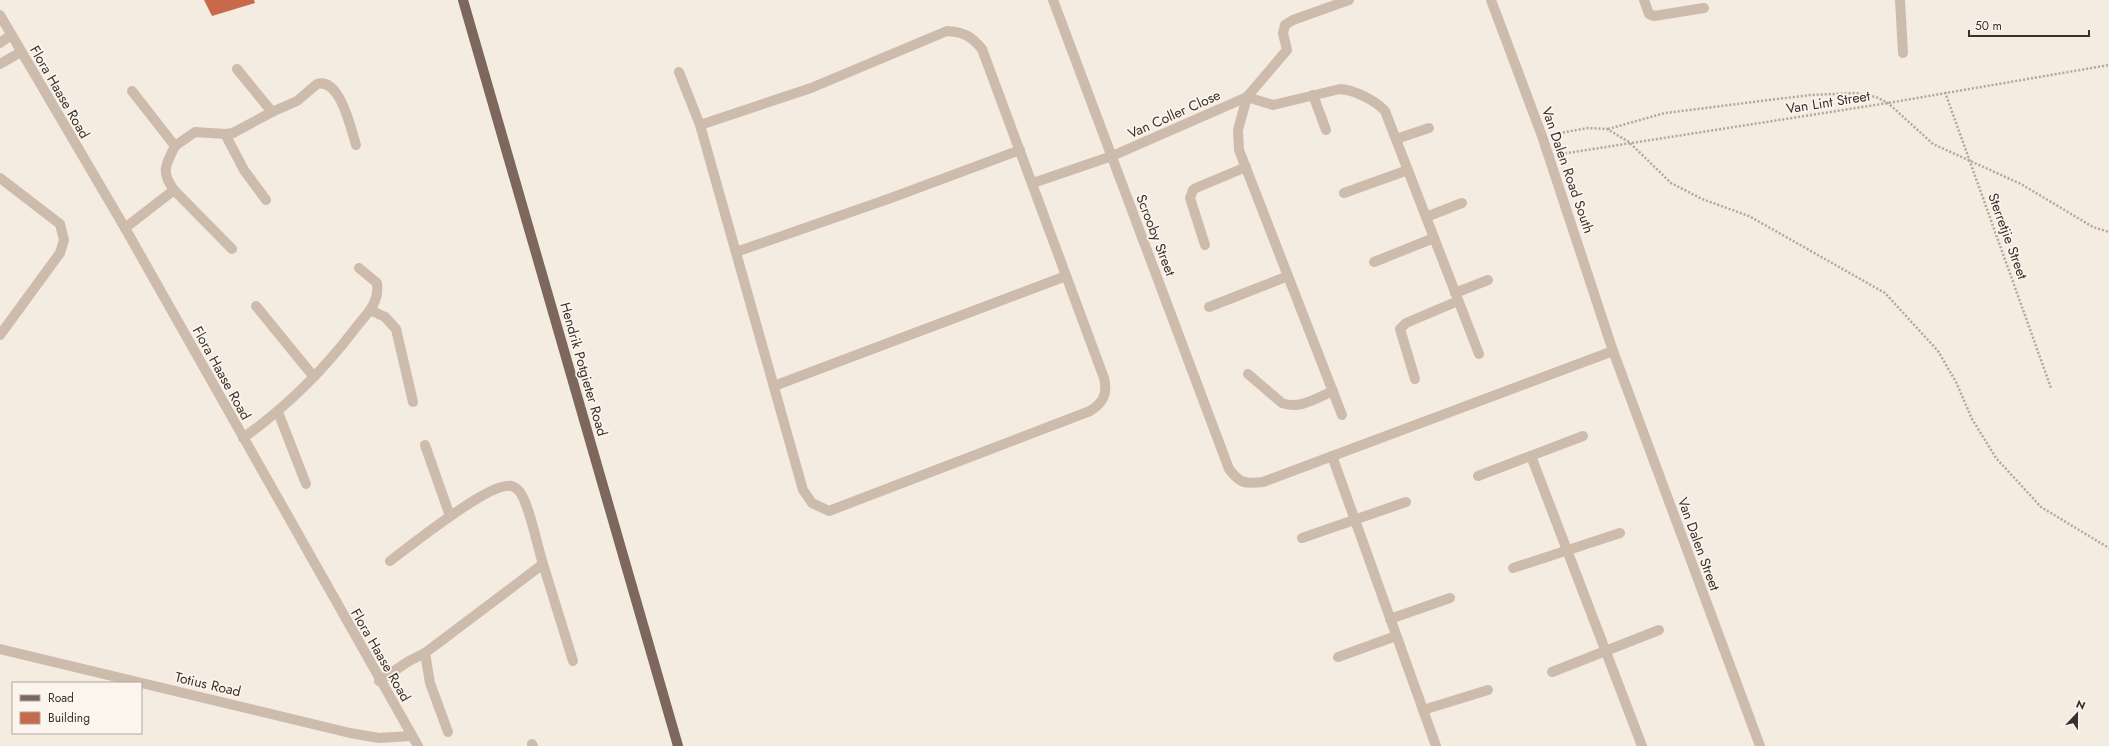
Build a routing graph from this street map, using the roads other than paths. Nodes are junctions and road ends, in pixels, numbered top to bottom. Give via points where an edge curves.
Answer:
1 (463, 0) edge
2 (1053, 0) edge
3 (1349, 0) edge
4 (1491, 0) edge
5 (1644, 0) edge
6 (1900, 0) edge
7 (1704, 8) dead end
8 (0, 15) edge
9 (11, 35) junction
10 (0, 43) edge
11 (21, 52) junction
12 (1903, 53) dead end
13 (0, 64) edge
14 (237, 69) dead end
15 (679, 72) dead end
16 (132, 91) dead end
17 (1313, 95) junction
18 (1247, 97) junction
19 (272, 112) junction
20 (700, 125) junction
21 (1429, 128) dead end
22 (1326, 130) dead end
23 (225, 134) junction
24 (1396, 139) junction
25 (356, 145) dead end
26 (175, 146) junction
27 (1020, 150) junction
28 (1112, 156) junction
29 (1246, 167) junction
30 (1408, 170) junction
31 (0, 178) edge
32 (1033, 183) junction
33 (174, 190) junction
34 (1344, 193) dead end
35 (266, 200) dead end
36 (1462, 203) dead end
37 (1426, 217) junction
38 (125, 228) junction
39 (1434, 238) junction
40 (1205, 245) dead end
41 (232, 249) dead end
42 (736, 252) junction
43 (1374, 262) dead end
44 (359, 268) dead end
45 (1066, 276) junction
46 (1288, 276) junction
47 (1488, 280) dead end
48 (1457, 297) junction
49 (256, 306) dead end
50 (1209, 307) dead end
51 (370, 310) junction
52 (2, 329) edge
53 (1613, 351) junction
54 (1479, 354) dead end
55 (1248, 374) dead end
56 (314, 377) junction
57 (1415, 379) dead end
58 (774, 386) junction
59 (1333, 391) junction
60 (413, 402) dead end
61 (278, 412) junction
62 (1342, 415) dead end
63 (1583, 436) dead end
64 (242, 438) junction
65 (425, 445) dead end
66 (1332, 456) junction
67 (1530, 456) junction
68 (1478, 476) dead end
69 (306, 484) dead end
70 (1406, 502) dead end
71 (450, 516) junction
72 (1354, 519) junction
73 (1620, 534) dead end
74 (1302, 538) dead end
75 (1567, 551) junction
76 (390, 561) dead end
77 (543, 564) junction
78 (1513, 568) dead end
79 (1450, 598) dead end
80 (1390, 619) junction
81 (1659, 630) dead end
82 (1396, 636) junction
83 (0, 649) edge
84 (1606, 651) junction
85 (425, 653) junction
86 (1338, 657) dead end
87 (573, 661) dead end
88 (1552, 672) dead end
89 (379, 681) junction
90 (138, 682) edge
91 (142, 683) edge
92 (1488, 690) dead end
93 (1423, 710) junction
94 (448, 732) dead end
95 (411, 736) junction
96 (418, 746) edge
97 (678, 746) edge
98 (1436, 746) edge
99 (1642, 746) edge
100 (1760, 746) edge

1 - 97 main road, Hendrik Potgieter Road
2 - 28 street, Scrooby Street
3 - 18 street via 1292,20 1285,25 1285,54
4 - 53 street, Van Dalen Road South via 1549,156
5 - 7 street via 1648,14 1654,16
6 - 12 street
8 - 9 street, Flora Haase Road
9 - 10 street
9 - 11 street, Flora Haase Road
11 - 13 street
11 - 38 street, Flora Haase Road
14 - 19 street
15 - 20 street
16 - 26 street
17 - 18 street via 1273,104
17 - 22 street
17 - 24 street via 1346,89 1376,103 1385,111
18 - 28 street, Van Coller Close
18 - 29 street via 1238,135
19 - 23 street via 233,133
19 - 25 street via 297,101 317,84 325,84 339,96
20 - 27 street via 811,88 947,31 962,32 973,38 982,49
20 - 42 street
21 - 24 street
23 - 26 street via 195,132
23 - 35 street via 244,170
24 - 30 street
26 - 33 street via 165,172 166,180
27 - 32 street
27 - 42 street
28 - 32 street, Van Coller Close
28 - 66 street, Scrooby Street via 1229,469 1236,479 1248,484 1263,482
29 - 40 street via 1196,188 1191,194 1190,198
29 - 46 street
30 - 34 street
30 - 37 street
31 - 52 street via 60,224 64,240 60,252
32 - 45 street
33 - 38 street
33 - 41 street
36 - 37 street
37 - 39 street
38 - 64 street, Flora Haase Road
39 - 43 street
39 - 48 street
42 - 58 street
44 - 51 street via 377,283 376,300
45 - 58 street
45 - 58 street via 1107,389 1098,406 829,511 820,509 806,496
46 - 50 street
46 - 59 street
47 - 48 street
48 - 54 street
48 - 57 street via 1406,323 1400,329
49 - 56 street
51 - 56 street
51 - 60 street via 385,317 396,329
53 - 66 street
53 - 100 street, Van Dalen Street
55 - 59 street via 1287,405 1299,406
56 - 61 street
59 - 62 street
61 - 64 street
61 - 69 street
63 - 67 street
64 - 89 street, Flora Haase Road
65 - 71 street
66 - 72 street
67 - 68 street
67 - 75 street
70 - 72 street
71 - 76 street
71 - 77 street via 497,488 514,487 524,497
72 - 74 street
72 - 80 street
73 - 75 street
75 - 78 street
75 - 84 street
77 - 85 street
77 - 87 street
79 - 80 street
80 - 82 street
81 - 84 street
82 - 86 street
82 - 93 street
83 - 90 street, Totius Road
84 - 88 street
84 - 99 street
85 - 89 street
85 - 94 street via 430,683
89 - 95 street, Flora Haase Road
91 - 95 street, Totius Road via 350,733 379,738
92 - 93 street
93 - 98 street
95 - 96 street, Flora Haase Road

